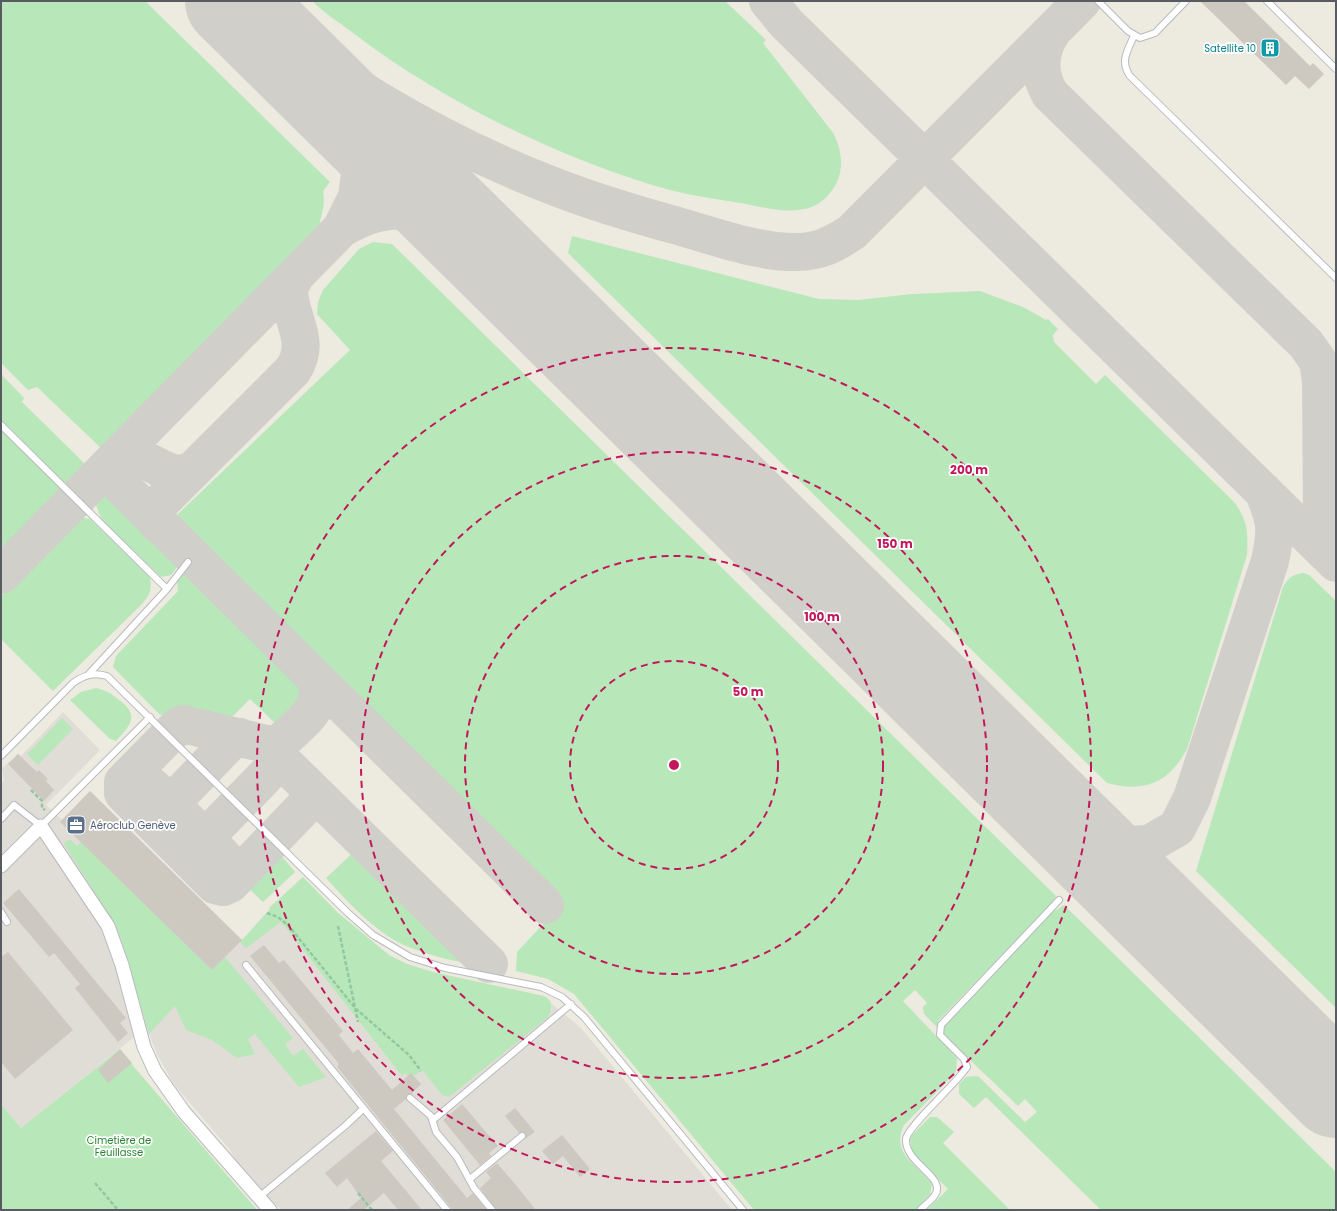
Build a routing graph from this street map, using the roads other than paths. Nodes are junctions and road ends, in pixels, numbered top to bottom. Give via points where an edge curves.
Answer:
1 (1098, 1) edge
2 (1186, 1) edge
3 (1266, 1) edge
4 (1134, 36) junction
5 (1336, 69) edge
6 (1336, 278) edge
7 (1, 425) edge
8 (188, 562) dead end
9 (167, 588) junction
10 (88, 675) junction
11 (150, 717) junction
12 (1, 756) edge
13 (1, 819) edge
14 (41, 826) junction
15 (1, 866) edge
16 (1059, 900) dead end
17 (1, 912) edge
18 (8, 922) dead end
19 (246, 965) dead end
20 (571, 1004) junction
21 (410, 1098) dead end
22 (363, 1109) junction
23 (433, 1120) junction
24 (522, 1136) dead end
25 (470, 1179) junction
26 (259, 1197) junction
27 (270, 1210) edge
28 (446, 1210) edge
29 (492, 1210) edge
30 (743, 1210) edge
31 (920, 1210) edge

1 - 4 lane
2 - 4 lane via 1155,33 1147,37
3 - 5 lane
4 - 6 lane via 1124,63 1130,76
7 - 9 lane
8 - 9 lane
9 - 10 lane
10 - 11 lane via 107,676
10 - 12 lane via 73,683
11 - 14 lane
11 - 20 lane via 348,913 386,944 422,962 541,987
13 - 14 lane via 14,805
14 - 15 street
14 - 26 street via 108,926 122,965 144,1047 155,1072 184,1112
16 - 31 lane via 941,1025 940,1035 964,1060 967,1067 934,1106 912,1126 906,1137 911,1156 937,1182 936,1195
17 - 18 lane
19 - 22 lane
20 - 23 lane
20 - 30 lane
21 - 23 lane
22 - 26 lane
22 - 28 lane
23 - 25 lane via 436,1132 457,1157
24 - 25 lane
25 - 29 lane
26 - 27 street

